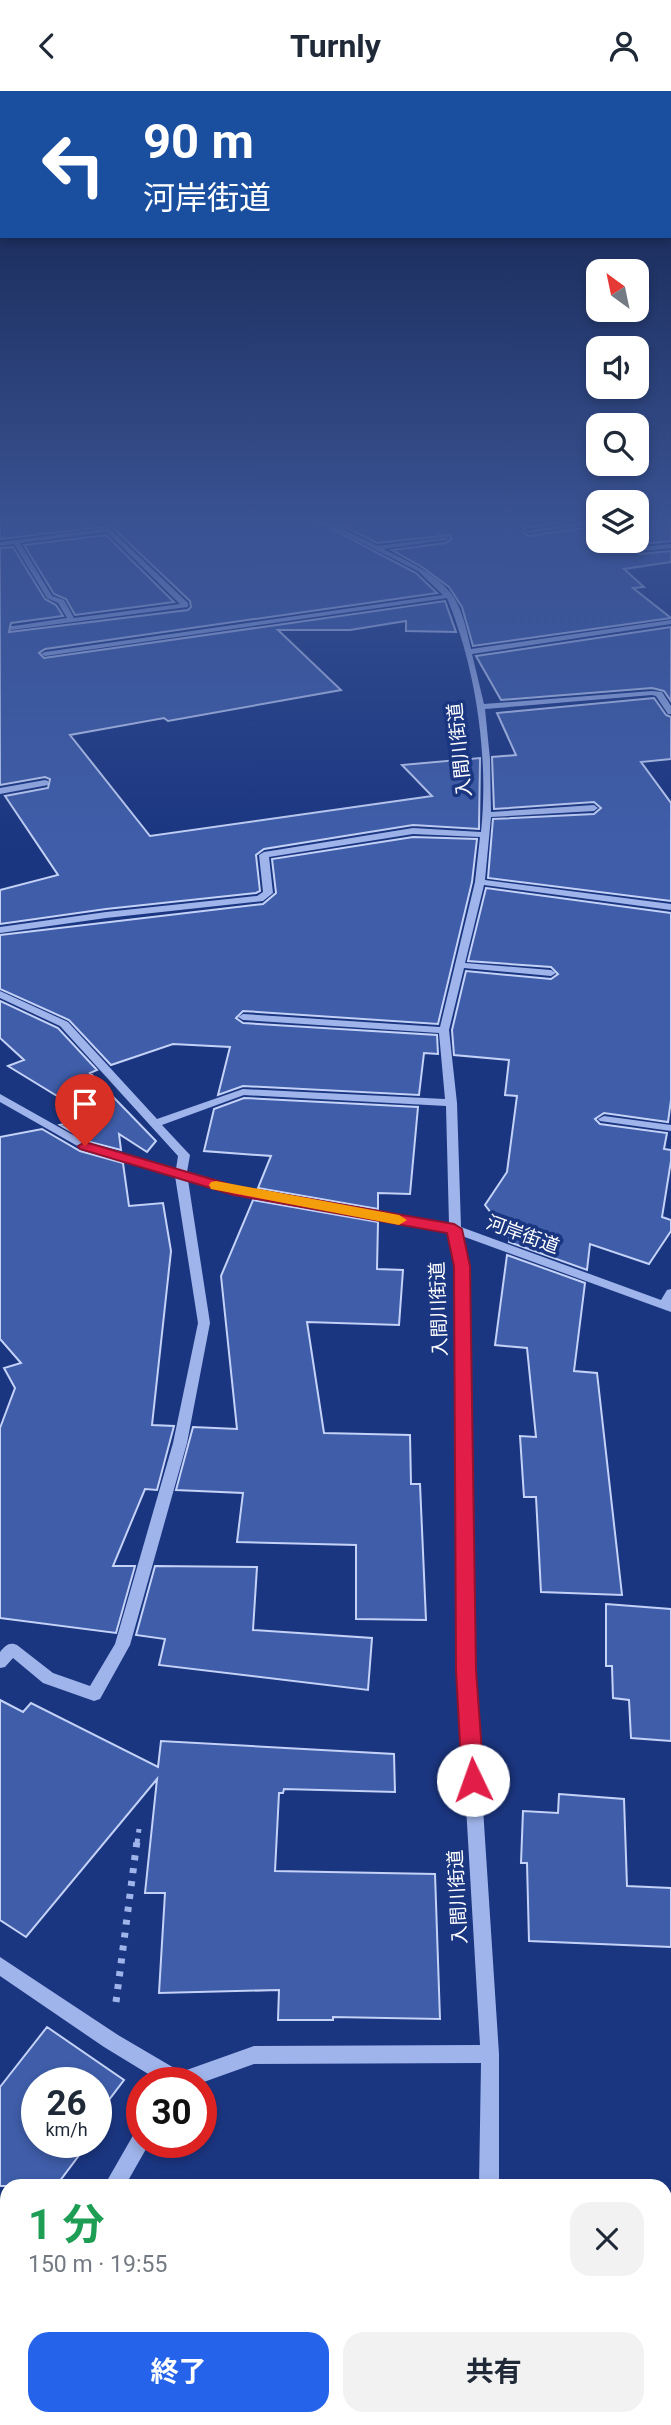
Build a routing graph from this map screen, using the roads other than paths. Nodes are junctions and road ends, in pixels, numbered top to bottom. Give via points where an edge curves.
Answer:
1 (22, 627) edge
2 (234, 627) edge
3 (462, 627) edge
4 (638, 627) edge
5 (14, 628) dead end
6 (468, 652) junction
7 (45, 654) dead end
8 (481, 707) junction
9 (671, 712) edge
10 (45, 783) dead end
11 (0, 790) edge
12 (594, 808) dead end
13 (487, 815) junction
14 (485, 835) junction
15 (480, 882) junction
16 (671, 907) edge
17 (0, 930) edge
18 (459, 965) junction
19 (551, 972) dead end
20 (0, 994) edge
21 (243, 1017) dead end
22 (444, 1030) junction
23 (0, 1097) edge
24 (451, 1103) junction
25 (14, 1105) junction
26 (0, 1111) edge
27 (604, 1119) dead end
28 (156, 1123) junction
29 (671, 1128) edge
30 (181, 1175) junction
31 (454, 1229) junction
32 (671, 1293) edge
33 (667, 1307) edge
34 (6, 1646) edge
35 (0, 1662) edge
36 (0, 1966) edge
37 (490, 2054) junction
38 (153, 2067) edge
39 (217, 2067) edge
40 (131, 2158) edge
41 (118, 2179) edge
42 (489, 2179) edge

1 - 5 street
2 - 7 street
3 - 6 street, 入間川街道
4 - 6 street
6 - 8 street, 入間川街道
8 - 9 street via 659,694
8 - 13 street, 入間川街道
10 - 11 street
12 - 13 street
13 - 14 street, 入間川街道
14 - 15 street, 入間川街道
14 - 17 street via 413,831 264,855 268,893 260,899
15 - 16 street
15 - 18 street, 入間川街道
18 - 19 street
18 - 22 street, 入間川街道
20 - 28 street via 64,1024
21 - 22 street
22 - 24 street, 入間川街道
23 - 25 street, 河岸街道
24 - 28 street via 243,1092
24 - 31 street, 入間川街道
25 - 26 street
25 - 30 street, 河岸街道 via 85,1146
27 - 29 street
28 - 30 street via 184,1154
30 - 31 street, 河岸街道 via 234,1190
30 - 34 street via 204,1322 180,1443 122,1645 94,1694 48,1678
31 - 33 street, 河岸街道
31 - 37 street, 入間川街道 via 462,1266 466,1670
32 - 33 street
34 - 35 street
36 - 38 street
37 - 39 street via 254,2055
37 - 42 street, 入間川街道
40 - 41 street

